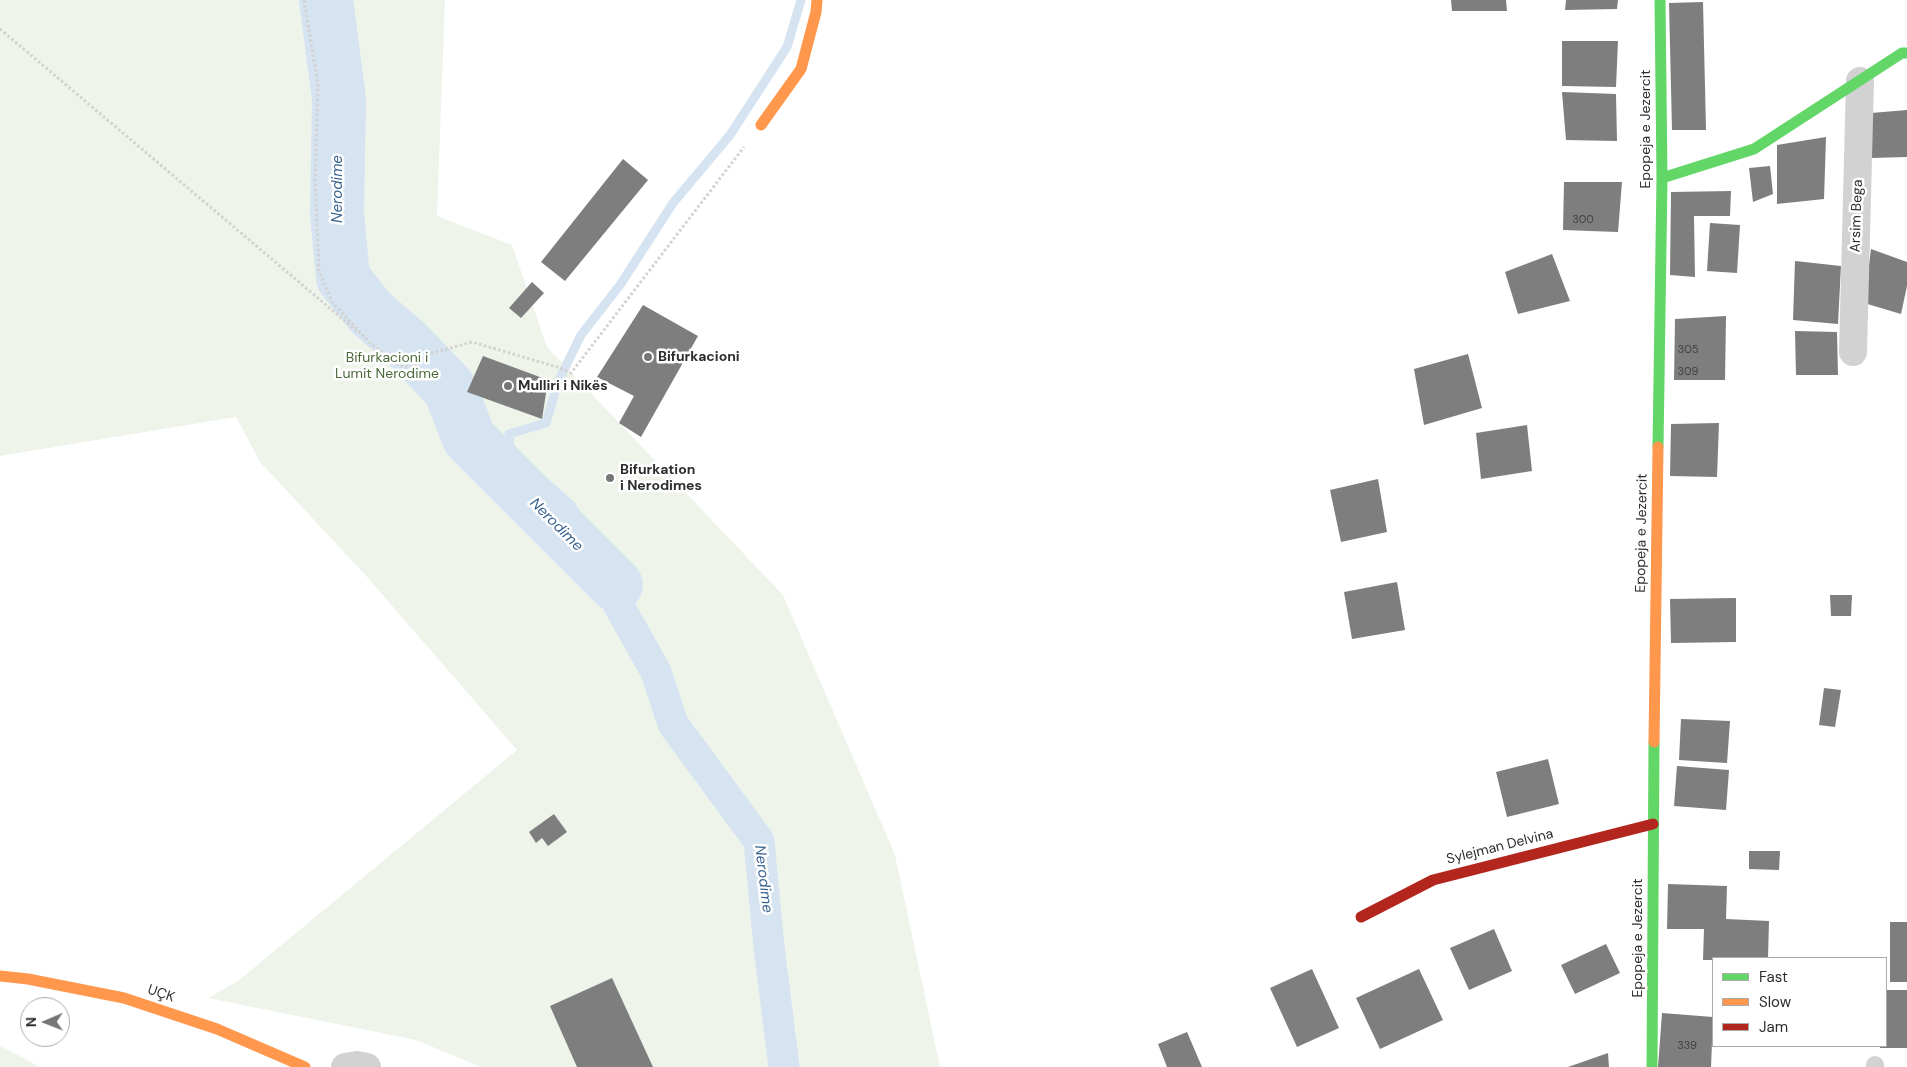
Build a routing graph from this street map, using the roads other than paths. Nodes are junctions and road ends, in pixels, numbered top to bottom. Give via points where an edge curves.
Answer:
1 (817, 0) edge
2 (1660, 0) edge
3 (1907, 53) edge
4 (1860, 81) junction
5 (761, 125) road end
6 (1662, 178) junction
7 (1853, 352) dead end
8 (1653, 824) junction
9 (1361, 917) dead end
10 (0, 976) edge
11 (305, 1067) edge
12 (345, 1067) edge
13 (367, 1067) edge
14 (1652, 1067) edge

1 - 5 main road via 801,69
2 - 6 main road, Epopeja e Jezercit
3 - 4 main road via 1902,53
4 - 6 main road via 1754,149
4 - 7 street, Arsim Bega
6 - 8 main road, Epopeja e Jezercit
8 - 9 main road, Sylejman Delvina via 1433,880
8 - 14 main road, Epopeja e Jezercit
10 - 11 main road, UÇK via 124,998 217,1029
12 - 13 street

